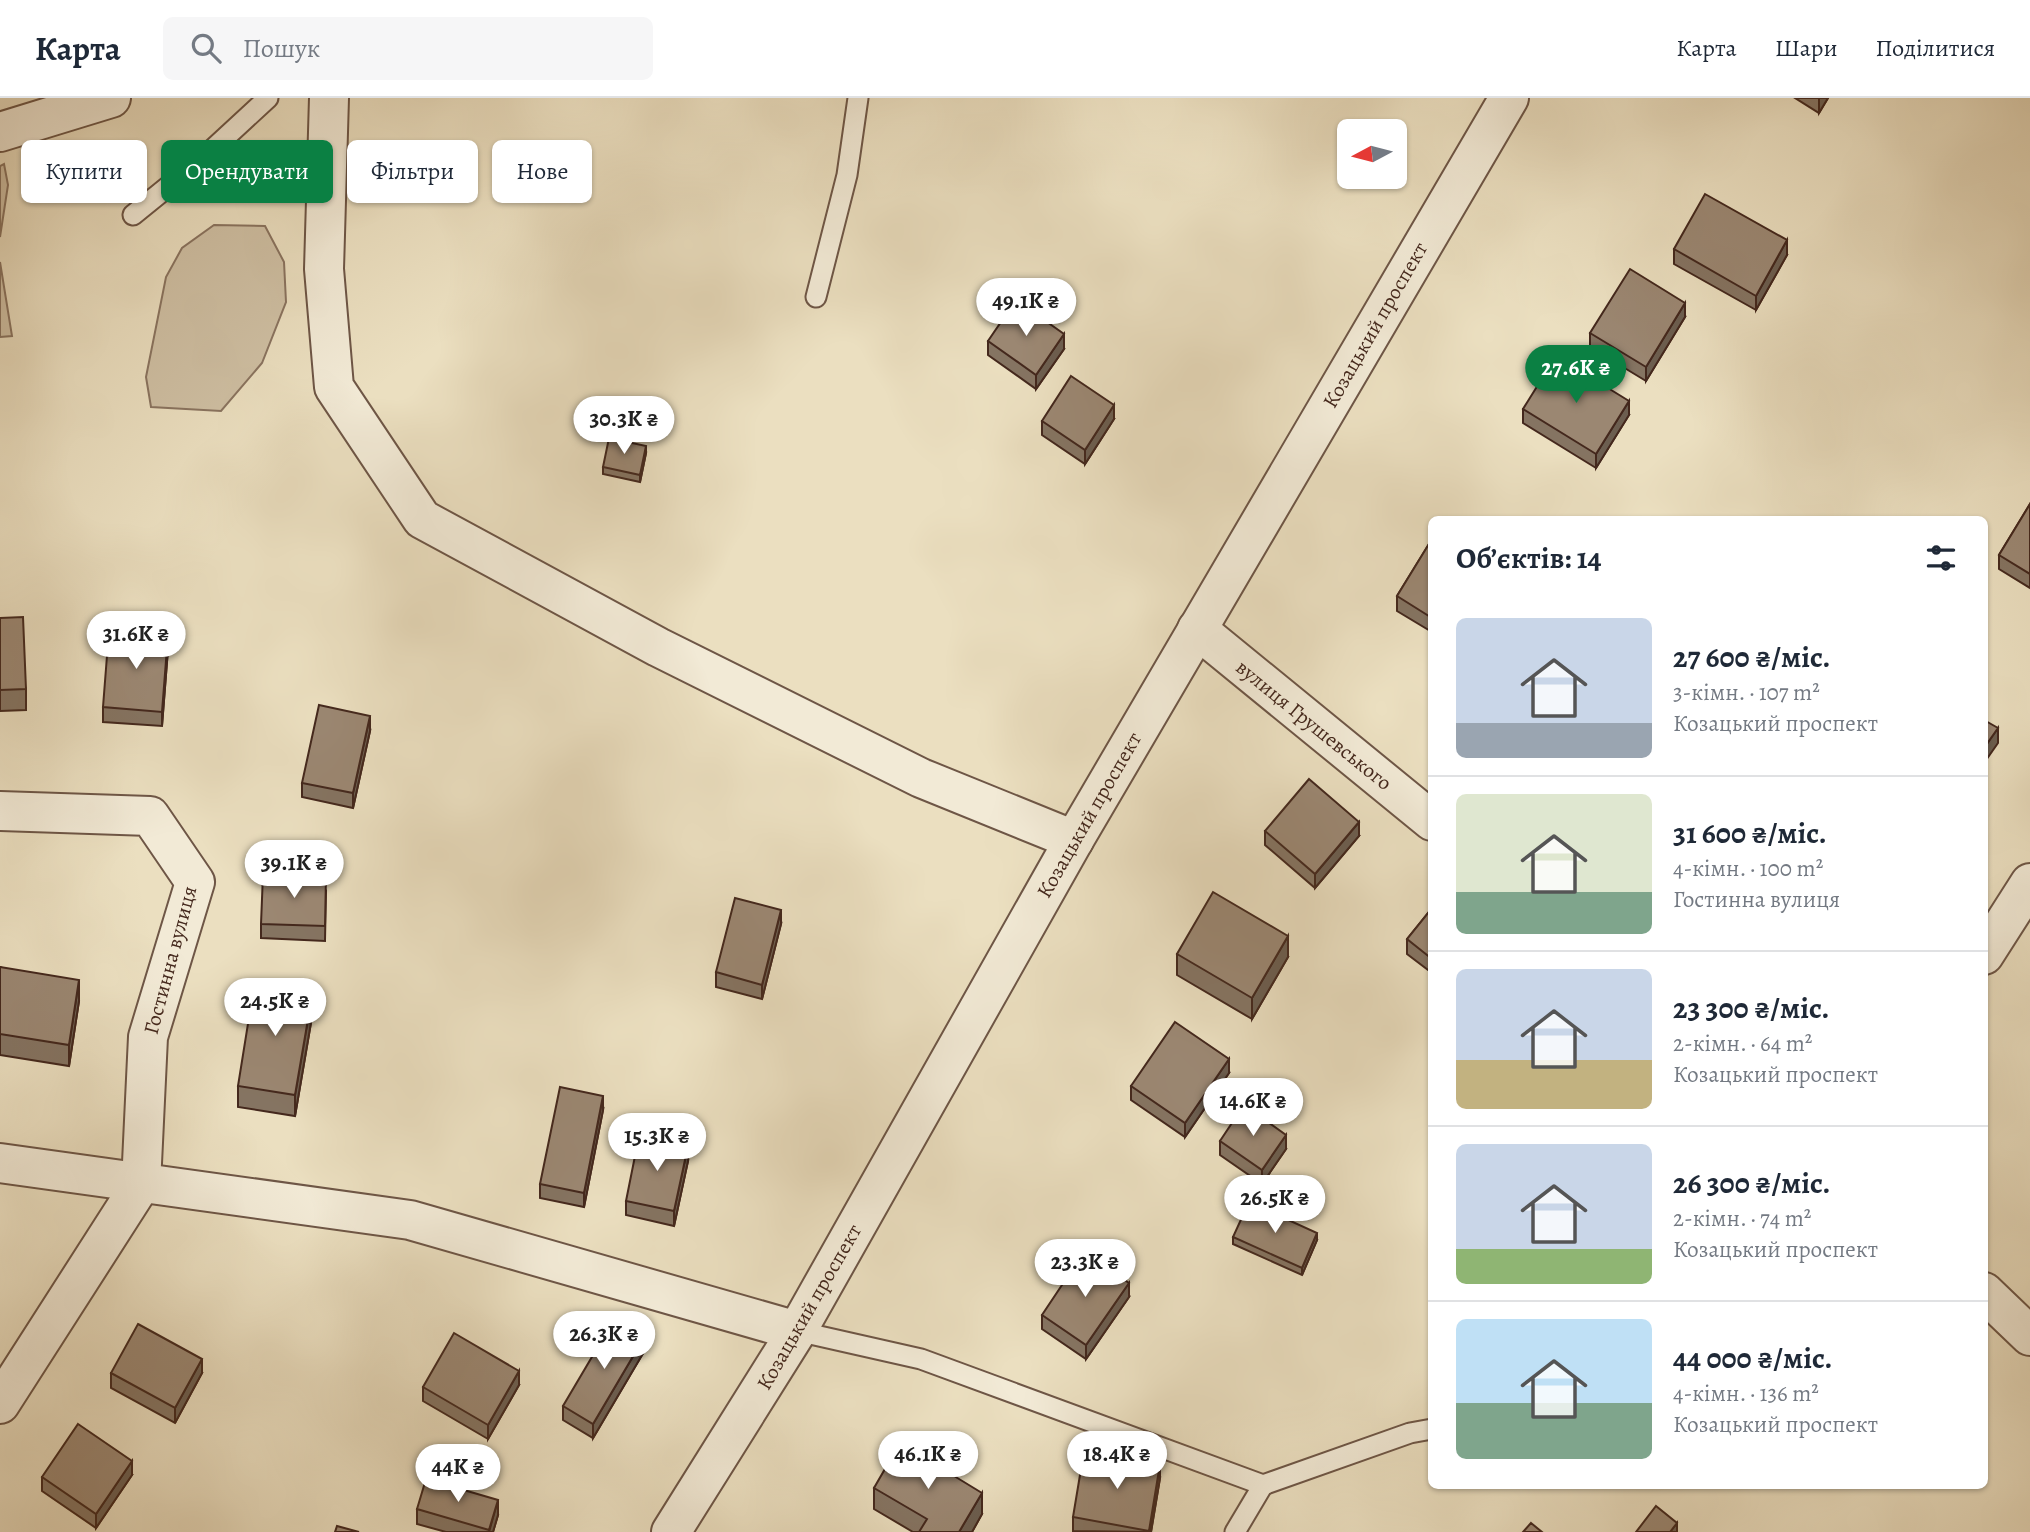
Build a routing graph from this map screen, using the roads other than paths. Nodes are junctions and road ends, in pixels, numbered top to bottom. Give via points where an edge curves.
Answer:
1 (111, 98) edge
2 (268, 98) edge
3 (329, 98) edge
4 (858, 98) edge
5 (1509, 98) edge
6 (0, 132) edge
7 (134, 215) dead end
8 (816, 297) dead end
9 (1197, 629) junction
10 (0, 811) edge
11 (1428, 818) edge
12 (1074, 840) junction
13 (2030, 883) edge
14 (1988, 949) edge
15 (0, 1163) edge
16 (141, 1184) junction
17 (1988, 1296) edge
18 (797, 1331) junction
19 (2030, 1336) edge
20 (0, 1404) edge
21 (1428, 1430) edge
22 (1263, 1485) junction
23 (671, 1532) edge
24 (1235, 1532) edge

1 - 6 street
2 - 7 lane
3 - 12 street via 324,269 334,387 422,519 658,647 922,778
4 - 8 lane via 847,175
5 - 9 street, Козацький проспект
9 - 11 street, вулиця Грушевського
9 - 12 street, Козацький проспект
10 - 16 street, Гостинна вулиця via 150,816 195,882 148,1037
12 - 18 street, Козацький проспект
13 - 14 street
15 - 16 street
16 - 18 street via 410,1220
16 - 20 street
17 - 19 street
18 - 22 lane via 921,1359
18 - 23 street, Козацький проспект
21 - 22 lane
22 - 24 lane

